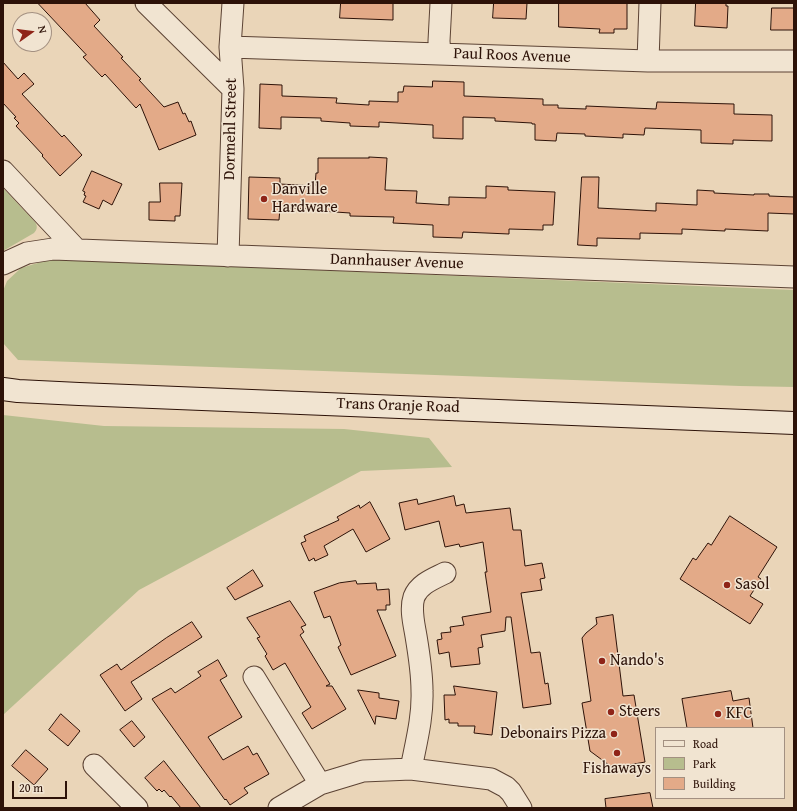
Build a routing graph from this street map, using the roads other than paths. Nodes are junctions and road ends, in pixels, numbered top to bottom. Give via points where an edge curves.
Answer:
1 (146, 3) edge
2 (233, 3) edge
3 (441, 3) edge
4 (650, 3) edge
5 (230, 47) junction
6 (440, 54) junction
7 (648, 61) junction
8 (794, 61) edge
9 (233, 89) junction
10 (3, 171) edge
11 (77, 250) junction
12 (228, 256) junction
13 (3, 264) edge
14 (794, 277) edge
15 (3, 388) edge
16 (794, 422) edge
17 (445, 573) dead end
18 (254, 677) dead end
19 (94, 765) dead end
20 (411, 769) junction
21 (320, 784) junction
22 (136, 808) edge
23 (279, 808) edge
24 (521, 808) edge

1 - 9 street
2 - 5 street, Dormehl Street
3 - 6 street
4 - 7 street
5 - 6 street, Paul Roos Avenue
5 - 9 street, Dormehl Street
6 - 7 street, Paul Roos Avenue
7 - 8 street, Paul Roos Avenue
9 - 12 street, Dormehl Street
10 - 11 street
11 - 12 street, Dannhauser Avenue
11 - 13 street, Dannhauser Avenue via 53,249 27,253
12 - 14 street, Dannhauser Avenue
15 - 16 main road, Trans Oranje Road via 80,394
17 - 20 street via 425,583 414,598 412,612 422,692 421,723
18 - 21 street
19 - 22 street
20 - 21 street via 363,771
20 - 24 street via 491,779 506,787
21 - 23 street

